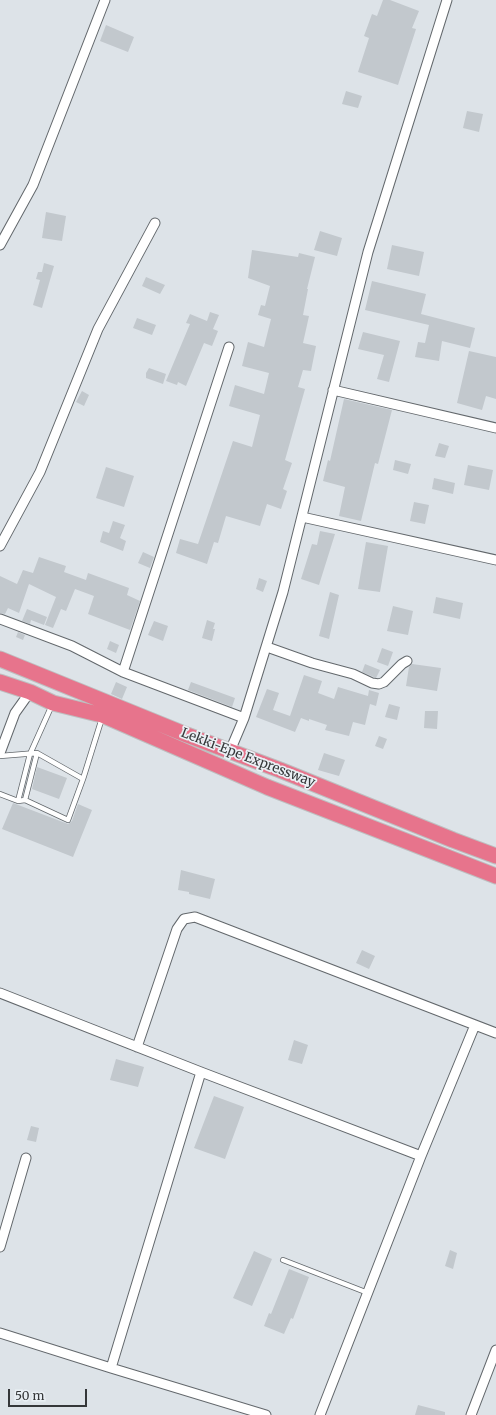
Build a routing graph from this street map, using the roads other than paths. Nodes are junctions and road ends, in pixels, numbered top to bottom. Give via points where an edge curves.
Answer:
1 (105, 0) edge
2 (447, 0) edge
3 (155, 223) dead end
4 (0, 245) edge
5 (229, 347) dead end
6 (333, 390) junction
7 (496, 428) edge
8 (302, 517) junction
9 (0, 546) edge
10 (496, 560) edge
11 (0, 619) edge
12 (267, 648) junction
13 (0, 659) edge
14 (408, 661) dead end
15 (123, 672) junction
16 (0, 682) edge
17 (30, 692) junction
18 (53, 703) junction
19 (102, 715) junction
20 (244, 718) junction
21 (230, 751) junction
22 (37, 753) junction
23 (30, 754) junction
24 (0, 755) edge
25 (82, 779) junction
26 (0, 794) edge
27 (25, 800) junction
28 (18, 801) junction
29 (490, 853) edge
30 (477, 868) junction
31 (496, 876) edge
32 (0, 993) edge
33 (475, 1025) junction
34 (496, 1033) edge
35 (137, 1047) junction
36 (202, 1072) junction
37 (421, 1156) junction
38 (26, 1158) dead end
39 (0, 1247) edge
40 (283, 1260) dead end
41 (368, 1293) junction
42 (0, 1333) edge
43 (496, 1350) edge
44 (111, 1368) junction
45 (266, 1415) edge
46 (320, 1415) edge
47 (471, 1415) edge

1 - 4 street via 33,185
2 - 6 street via 368,252
3 - 9 street via 98,329 40,472
5 - 15 street
6 - 7 street
6 - 8 street
8 - 10 street
8 - 12 street
11 - 15 street via 72,646
12 - 14 street via 379,684
12 - 20 street
13 - 21 highway, Lekki-Epe Expressway
15 - 20 street
16 - 17 highway, Lekki-Epe Expressway
17 - 18 highway, Lekki-Epe Expressway
17 - 24 street via 15,713
18 - 19 highway, Lekki-Epe Expressway
18 - 23 lane
19 - 25 lane
19 - 30 highway, Lekki-Epe Expressway via 267,787
20 - 21 street
21 - 29 highway, Lekki-Epe Expressway
22 - 23 lane
22 - 25 lane
22 - 27 lane
23 - 24 lane
23 - 28 lane
25 - 27 lane via 68,820
26 - 28 lane
27 - 28 lane
29 - 30 highway
30 - 31 highway, Lekki-Epe Expressway
32 - 35 street
33 - 34 street
33 - 35 street via 195,917 184,919 176,929
33 - 37 street
35 - 36 street
36 - 37 street
36 - 44 street
37 - 41 street
38 - 39 street
40 - 41 lane
41 - 46 street
42 - 44 street
43 - 47 street
44 - 45 street

